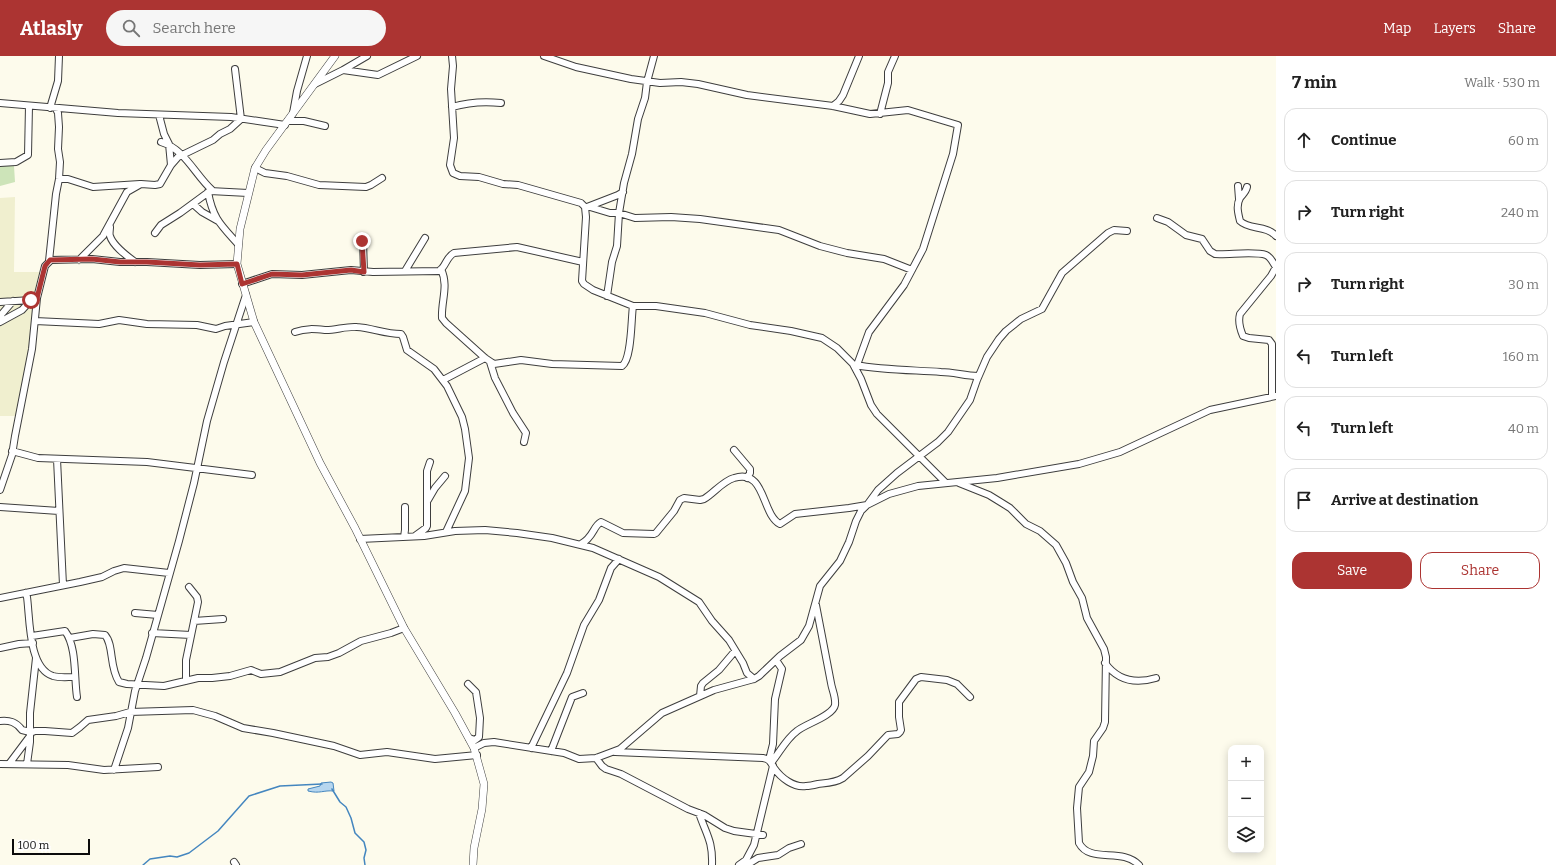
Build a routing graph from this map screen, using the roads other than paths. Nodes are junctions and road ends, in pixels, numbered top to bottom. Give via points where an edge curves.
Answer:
1 (59, 56) edge
2 (307, 56) edge
3 (336, 56) edge
4 (367, 56) edge
5 (417, 56) edge
6 (452, 56) edge
7 (544, 56) edge
8 (654, 56) edge
9 (859, 56) edge
10 (894, 56) edge
11 (235, 69) dead end
12 (343, 70) junction
13 (647, 82) junction
14 (315, 84) junction
15 (501, 103) dead end
16 (1, 104) edge
17 (30, 106) junction
18 (833, 106) junction
19 (452, 107) junction
20 (53, 108) junction
21 (880, 114) junction
22 (159, 115) junction
23 (292, 115) junction
24 (241, 119) junction
25 (287, 123) junction
26 (325, 126) dead end
27 (161, 142) dead end
28 (169, 144) junction
29 (182, 154) junction
30 (0, 163) edge
31 (171, 165) junction
32 (255, 168) junction
33 (59, 178) junction
34 (382, 178) dead end
35 (133, 184) junction
36 (141, 184) junction
37 (1238, 186) dead end
38 (1247, 187) dead end
39 (210, 191) junction
40 (127, 192) junction
41 (624, 192) junction
42 (248, 193) junction
43 (1239, 199) junction
44 (193, 204) junction
45 (585, 207) junction
46 (619, 213) junction
47 (1157, 218) dead end
48 (218, 221) junction
49 (110, 225) junction
50 (1127, 231) dead end
51 (155, 233) dead end
52 (1276, 236) edge
53 (425, 238) dead end
54 (362, 241) dead end
55 (238, 244) junction
56 (79, 260) junction
57 (49, 261) junction
58 (135, 262) junction
59 (583, 262) junction
60 (237, 264) junction
61 (1276, 267) edge
62 (441, 269) junction
63 (405, 270) junction
64 (912, 270) junction
65 (364, 272) junction
66 (242, 284) junction
67 (246, 295) junction
68 (607, 296) junction
69 (34, 299) junction
70 (13, 301) junction
71 (0, 302) edge
72 (633, 306) junction
73 (0, 316) edge
74 (35, 321) junction
75 (0, 322) edge
76 (254, 322) junction
77 (236, 325) junction
78 (295, 332) dead end
79 (488, 360) junction
80 (855, 365) junction
81 (978, 376) junction
82 (443, 380) junction
83 (1274, 396) edge
84 (524, 442) dead end
85 (734, 450) dead end
86 (12, 451) junction
87 (919, 456) junction
88 (57, 459) junction
89 (430, 462) dead end
90 (196, 469) junction
91 (252, 475) dead end
92 (444, 476) dead end
93 (747, 478) junction
94 (956, 482) junction
95 (946, 483) junction
96 (0, 490) edge
97 (428, 500) junction
98 (867, 505) junction
99 (0, 507) edge
100 (405, 507) dead end
101 (59, 511) junction
102 (446, 532) junction
103 (414, 536) junction
104 (404, 537) junction
105 (360, 539) junction
106 (581, 544) junction
107 (619, 559) junction
108 (169, 573) junction
109 (63, 585) junction
110 (189, 587) dead end
111 (25, 593) junction
112 (0, 598) edge
113 (816, 603) junction
114 (134, 613) dead end
115 (158, 615) junction
116 (223, 619) dead end
117 (194, 621) junction
118 (404, 628) junction
119 (152, 633) junction
120 (191, 635) junction
121 (70, 638) junction
122 (32, 640) junction
123 (0, 648) edge
124 (735, 651) junction
125 (36, 658) junction
126 (776, 660) junction
127 (1106, 663) junction
128 (74, 677) junction
129 (1156, 678) dead end
130 (754, 679) junction
131 (186, 681) junction
132 (137, 684) junction
133 (468, 684) dead end
134 (583, 693) dead end
135 (700, 696) junction
136 (77, 697) dead end
137 (970, 697) dead end
138 (130, 712) junction
139 (0, 721) edge
140 (30, 733) junction
141 (479, 737) junction
142 (469, 738) junction
143 (494, 742) junction
144 (531, 748) junction
145 (551, 751) junction
146 (475, 752) junction
147 (613, 752) junction
148 (596, 758) junction
149 (771, 763) junction
150 (0, 764) edge
151 (9, 764) junction
152 (27, 764) junction
153 (158, 767) dead end
154 (114, 770) junction
155 (699, 812) junction
156 (760, 834) junction
157 (801, 844) dead end
158 (473, 865) edge
159 (712, 865) edge
160 (739, 865) edge
161 (743, 865) edge
162 (1139, 865) edge

1 - 20 street
2 - 23 street
3 - 14 street
4 - 12 street
5 - 12 street via 378,75
6 - 19 street
7 - 13 street via 600,73
8 - 13 street
9 - 18 street via 843,95
10 - 21 street via 888,72 888,83
11 - 24 street
12 - 14 street
13 - 18 street via 698,84 747,95
13 - 41 street
14 - 23 street
15 - 19 street via 471,102
16 - 17 street
17 - 20 street
17 - 30 street via 28,155 16,162
18 - 21 street via 862,114
19 - 45 street via 454,138 450,165 454,174 524,186 575,200
20 - 22 street
20 - 33 street via 59,118
21 - 64 street via 908,110 958,126 953,154 923,249
22 - 24 street
22 - 28 street
23 - 25 street
24 - 25 street
24 - 29 street via 213,140
25 - 26 street via 304,120
25 - 32 street
27 - 28 street
28 - 29 street
28 - 31 street
29 - 31 street
29 - 39 street
31 - 36 street via 160,184
32 - 34 street via 265,174 288,176 332,187 366,187
32 - 42 street
33 - 35 street via 93,188
33 - 57 street
35 - 36 street
35 - 40 street
36 - 40 street
37 - 43 street
38 - 43 street
39 - 42 street
39 - 44 street
39 - 48 street via 211,208
40 - 49 street
41 - 45 street
41 - 46 street
42 - 55 street
43 - 52 street via 1238,212 1243,223 1267,230
44 - 48 street
44 - 51 street via 160,226
45 - 46 street
45 - 59 street
46 - 64 street via 635,218 700,219 779,230 820,246 884,258
46 - 68 street via 617,246
47 - 61 street via 1168,222 1186,235 1202,239 1211,253 1258,254 1267,256
48 - 55 street
49 - 56 street via 104,236
49 - 58 street via 113,242
50 - 81 street via 1114,230 1108,233 1065,269 1042,309 1013,325 999,339
53 - 63 street
54 - 65 street
55 - 60 street
56 - 57 street
56 - 58 street
57 - 69 street
58 - 60 street
59 - 62 street via 513,246 454,253
59 - 68 street via 584,284
60 - 66 street
61 - 83 street via 1240,314 1239,319 1243,336 1269,340 1272,344
62 - 63 street
62 - 79 street via 445,277 442,318
63 - 65 street
64 - 80 street via 894,300 869,332
65 - 66 street via 351,270 302,275 272,274
66 - 67 street
67 - 76 street
67 - 77 street
68 - 72 street
69 - 70 street
69 - 74 street
69 - 75 street via 22,310
70 - 71 street
70 - 73 street
72 - 79 street via 630,343 622,366 552,364 522,360 499,364
72 - 80 street via 656,306 705,313 750,325 822,338
74 - 77 street via 99,324 119,320 147,324 197,325 210,329
74 - 86 street
76 - 77 street
76 - 105 street via 320,463
77 - 90 street
78 - 82 street via 302,329 362,327 386,334 401,334 407,350
79 - 82 street
79 - 84 street via 513,413 526,433
80 - 81 street
80 - 87 street via 877,414
81 - 87 street via 970,400 948,432
82 - 102 street via 464,422 469,458 465,491
83 - 94 street via 1210,410 1120,452 1079,464
85 - 93 street via 750,469
86 - 88 street via 38,458
86 - 96 street
87 - 95 street
87 - 98 street via 878,490
88 - 90 street via 119,460
88 - 101 street
89 - 97 street via 427,471
90 - 91 street
90 - 108 street
92 - 97 street
93 - 98 street via 756,484 773,518 780,524 795,514
93 - 106 street via 733,478 704,499 680,500 654,534 623,533 601,522 590,538
94 - 95 street
94 - 127 street via 989,495 1010,508 1026,524 1040,531 1056,545 1084,603 1087,618 1104,649
95 - 98 street via 904,489
97 - 103 street via 427,526
98 - 113 street via 856,521 840,561 820,586
99 - 101 street
100 - 104 street
101 - 109 street
102 - 103 street
102 - 106 street via 485,530
103 - 104 street
104 - 105 street
105 - 118 street
106 - 107 street
107 - 124 street via 659,577 699,602
107 - 144 street via 611,568 599,600 584,625 567,673
108 - 109 street via 124,568 102,577
108 - 115 street
109 - 111 street
110 - 117 street via 198,599
111 - 112 street
111 - 122 street
113 - 126 street via 809,626 801,640
113 - 149 street via 835,706 833,710 792,734
114 - 115 street
115 - 119 street
116 - 117 street
117 - 120 street
118 - 131 street via 361,641 340,653 315,658 280,672 261,674 251,670 230,676
118 - 142 street
119 - 120 street
119 - 132 street
120 - 131 street via 186,660
121 - 122 street via 66,631 63,631
121 - 128 street
121 - 132 street via 93,634 105,635 119,682
122 - 123 street
122 - 125 street
124 - 130 street via 747,673
124 - 135 street via 719,670 703,683
125 - 128 street via 48,674
125 - 140 street
126 - 130 street
126 - 149 street via 782,668 774,710
127 - 129 street via 1114,673 1127,680 1144,681
127 - 162 street via 1105,722 1094,741 1092,765 1078,791 1079,843 1081,848 1094,854 1121,856
128 - 136 street
130 - 135 street
131 - 132 street via 156,686
132 - 138 street
133 - 141 street via 476,692 480,718
134 - 145 street via 572,697
135 - 147 street via 662,713 620,749
137 - 149 street via 957,684 946,680 921,677 916,679 899,702 900,732 888,735 838,781 800,786 784,779
138 - 140 street via 88,720 72,733
138 - 146 street via 197,711 243,728 334,746 360,755 387,752 435,758
138 - 154 street via 128,728
139 - 140 street via 12,721
140 - 151 street
140 - 152 street
141 - 142 street via 475,740
141 - 143 street
142 - 146 street
143 - 144 street
143 - 146 street via 484,743
144 - 145 street
145 - 148 street via 579,759
146 - 158 street via 483,777 484,792
147 - 148 street
147 - 149 street via 763,758
148 - 155 street via 606,769
149 - 156 street
150 - 151 street
151 - 152 street
152 - 154 street
153 - 154 street
155 - 156 street via 731,830
155 - 159 street via 712,845
156 - 160 street via 746,860
157 - 161 street via 778,855 758,858

